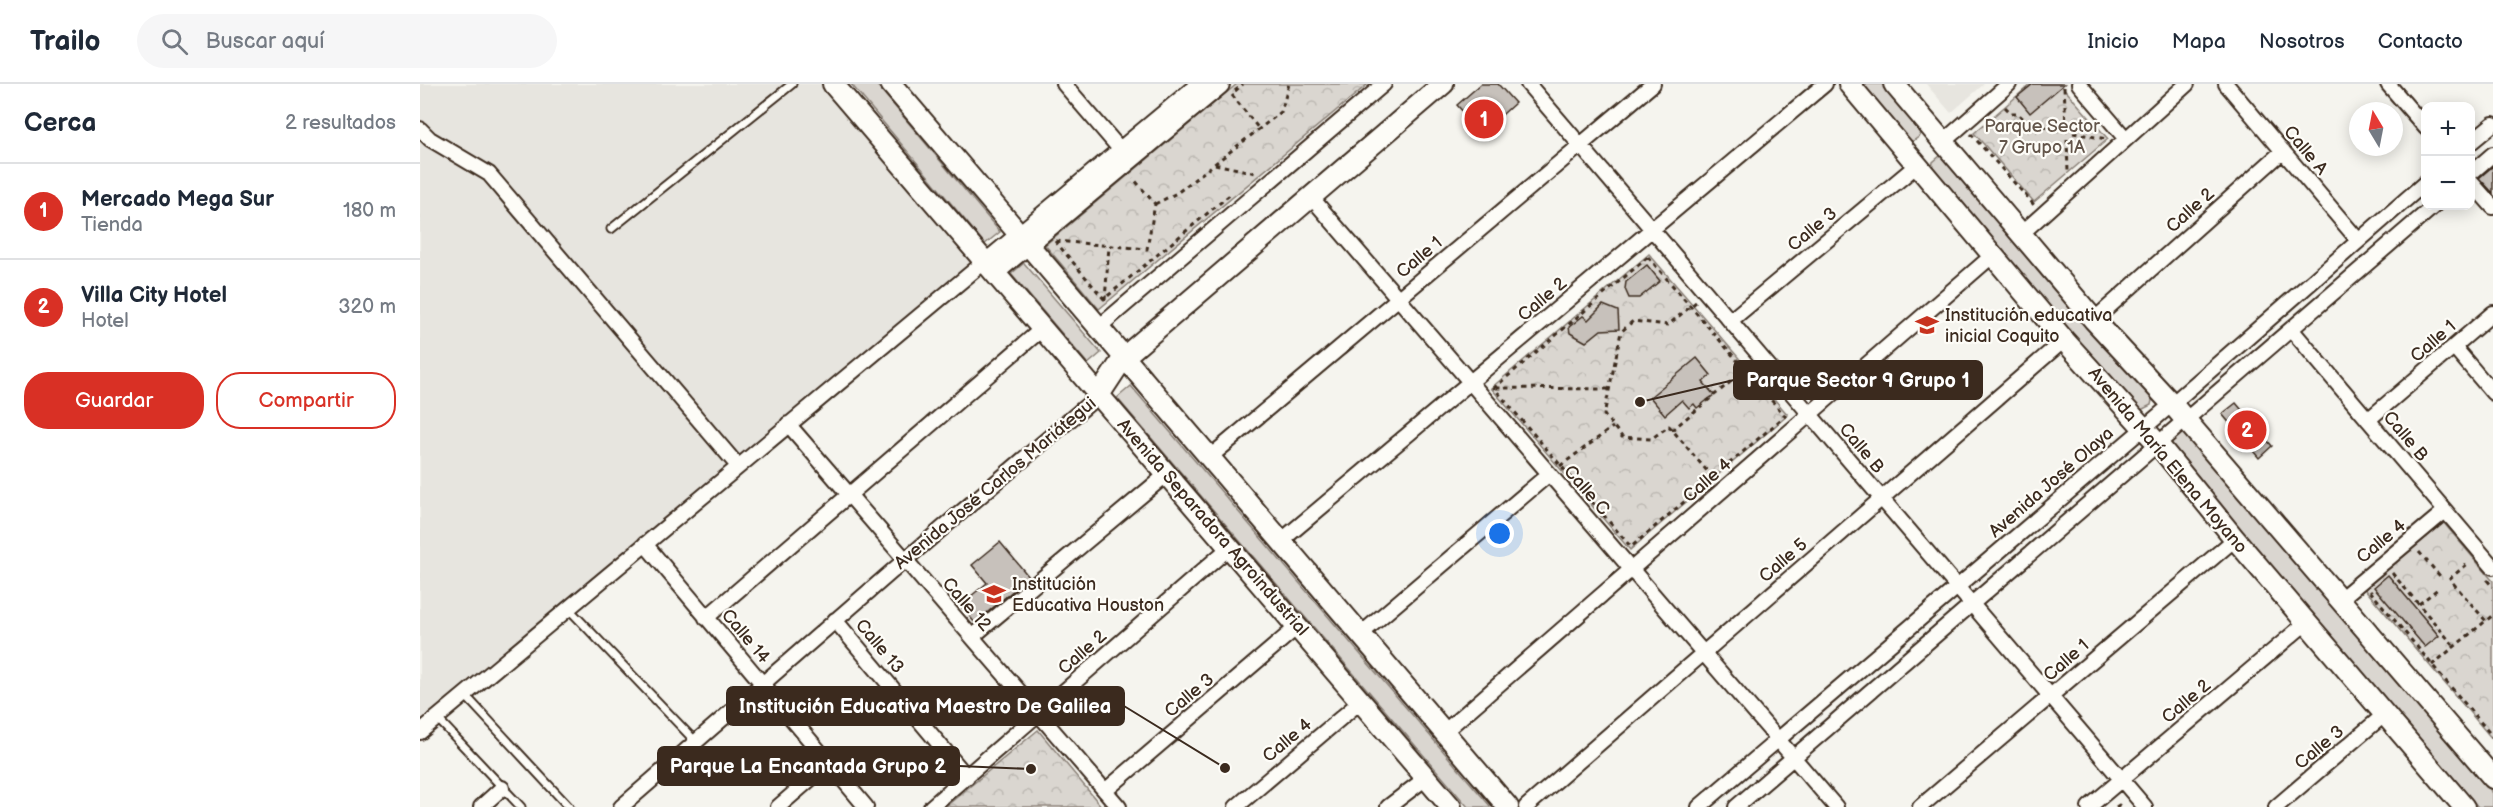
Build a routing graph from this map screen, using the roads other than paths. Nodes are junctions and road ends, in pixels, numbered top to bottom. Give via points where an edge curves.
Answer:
1 (792, 84) edge
2 (834, 84) edge
3 (891, 84) edge
4 (1064, 84) edge
5 (1198, 84) edge
6 (1219, 84) edge
7 (1384, 84) edge
8 (1443, 84) edge
9 (1528, 84) edge
10 (1653, 84) edge
11 (1825, 84) edge
12 (1849, 84) edge
13 (1894, 84) edge
14 (2009, 84) edge
15 (2079, 84) edge
16 (2187, 84) edge
17 (2226, 84) edge
18 (2388, 84) edge
19 (2421, 122) edge
20 (2493, 124) edge
21 (420, 129) edge
22 (2126, 139) junction
23 (2475, 139) edge
24 (1943, 142) junction
25 (1579, 144) junction
26 (2283, 151) junction
27 (1125, 154) junction
28 (2493, 154) edge
29 (1917, 165) junction
30 (2475, 170) edge
31 (2421, 186) edge
32 (2475, 187) edge
33 (1311, 197) junction
34 (2493, 207) edge
35 (2429, 210) edge
36 (611, 229) dead end
37 (1652, 230) junction
38 (2021, 234) junction
39 (1023, 238) junction
40 (2358, 240) junction
41 (1993, 255) junction
42 (990, 266) junction
43 (1398, 298) junction
44 (2493, 313) edge
45 (2094, 320) junction
46 (1730, 321) junction
47 (1099, 327) junction
48 (1043, 328) junction
49 (2291, 329) junction
50 (2064, 340) junction
51 (2454, 347) junction
52 (1124, 357) junction
53 (1470, 382) junction
54 (2493, 393) edge
55 (1099, 395) junction
56 (2172, 404) junction
57 (1810, 414) junction
58 (2184, 420) junction
59 (2368, 420) junction
60 (788, 424) junction
61 (2142, 427) junction
62 (2157, 444) junction
63 (1210, 457) junction
64 (738, 466) junction
65 (1555, 470) junction
66 (1167, 474) junction
67 (849, 495) junction
68 (1881, 498) junction
69 (2445, 511) junction
70 (2235, 539) junction
71 (1281, 541) junction
72 (645, 544) junction
73 (1230, 547) junction
74 (905, 560) junction
75 (1632, 570) junction
76 (2489, 573) edge
77 (1958, 587) junction
78 (2339, 600) junction
79 (1972, 604) junction
80 (568, 608) junction
81 (706, 618) junction
82 (836, 620) junction
83 (2307, 622) junction
84 (1298, 627) junction
85 (1361, 634) junction
86 (972, 637) junction
87 (1703, 653) junction
88 (762, 684) junction
89 (465, 695) junction
90 (2051, 696) junction
91 (1361, 701) junction
92 (1039, 714) junction
93 (2385, 714) junction
94 (437, 718) junction
95 (420, 732) edge
96 (1444, 732) junction
97 (1777, 740) junction
98 (696, 742) junction
99 (1793, 758) junction
100 (829, 764) junction
101 (2492, 775) edge
102 (967, 777) junction
103 (1426, 778) junction
104 (2122, 779) junction
105 (502, 788) junction
106 (1105, 790) junction
107 (2461, 806) edge
108 (481, 807) edge
109 (521, 807) edge
110 (569, 807) edge
111 (621, 807) edge
112 (778, 807) edge
113 (866, 807) edge
114 (931, 807) edge
115 (1119, 807) edge
116 (1236, 807) edge
117 (1388, 807) edge
118 (1451, 807) edge
119 (1508, 807) edge
120 (1526, 807) edge
121 (1699, 807) edge
122 (1736, 807) edge
123 (1836, 807) edge
124 (1920, 807) edge
125 (2089, 807) edge
126 (2145, 807) edge
127 (2276, 807) edge

1 - 36 lane
2 - 42 street, Avenida Separadora Agroindustrial
3 - 39 street
4 - 27 street
5 - 27 street
6 - 27 street
7 - 47 street
8 - 33 street, Avenida José Carlos Mariátegui
9 - 25 street, Calle B
10 - 25 street, Calle 1
11 - 37 street, Calle 2
12 - 29 street, Avenida María Elena Moyano
13 - 24 street, Avenida María Elena Moyano
14 - 24 street
15 - 22 street
16 - 22 street
17 - 26 street, Calle A
18 - 19 street
20 - 23 street
21 - 64 street via 489,174
22 - 38 street
24 - 38 street, Avenida María Elena Moyano
25 - 37 street, Calle B
25 - 43 street, Calle 1
26 - 40 street, Calle A
26 - 45 street, Calle 2
27 - 39 street
27 - 39 street via 1055,235
28 - 30 street
29 - 41 street, Avenida María Elena Moyano
29 - 46 street, Calle 3
31 - 40 street, Avenida José Olaya
32 - 34 street
33 - 43 street, Calle C
33 - 52 street, Avenida José Carlos Mariátegui
35 - 49 street
37 - 46 street, Calle B
37 - 53 street, Calle 2
38 - 45 street, Avenida María Elena Moyano
39 - 42 street
39 - 47 street
40 - 56 street, Avenida José Olaya
41 - 50 street, Avenida María Elena Moyano
41 - 57 street, Calle 4
42 - 48 street, Avenida Separadora Agroindustrial
42 - 60 street
43 - 53 street, Calle C
43 - 63 street, Calle 1
44 - 51 street, Calle 1
45 - 56 street, Avenida María Elena Moyano
46 - 57 street, Calle B
47 - 52 street
48 - 55 street, Avenida Separadora Agroindustrial
48 - 67 street
49 - 58 street
49 - 59 street, Calle B
50 - 61 street, Avenida María Elena Moyano
50 - 68 street, Calle 5
51 - 54 street
51 - 59 street, Calle 1
52 - 55 street, Avenida José Carlos Mariátegui
52 - 63 street
53 - 65 street, Calle C
53 - 71 street, Calle 2
55 - 66 street, Avenida Separadora Agroindustrial
55 - 74 street, Avenida José Carlos Mariátegui
56 - 58 street, Avenida María Elena Moyano
56 - 61 street, Avenida José Olaya
57 - 68 street, Calle B
57 - 75 street, Calle 4
58 - 62 street
58 - 78 street, Avenida María Elena Moyano
59 - 69 street, Calle B
60 - 64 street
60 - 67 street, Calle 12
61 - 62 street, Avenida María Elena Moyano
61 - 77 street, Avenida José Olaya
62 - 70 street, Avenida María Elena Moyano
62 - 79 street
63 - 71 street
64 - 72 street
65 - 75 street, Calle C
65 - 85 street
66 - 73 street, Avenida Separadora Agroindustrial
66 - 86 street
67 - 74 street, Calle 12
67 - 81 street
68 - 77 street, Calle B
68 - 87 street, Calle 5
69 - 76 street, Calle B
69 - 78 street, Calle 4
70 - 83 street, Avenida María Elena Moyano
70 - 90 street, Calle 1
71 - 85 street
72 - 80 street
72 - 81 street, Calle 14
73 - 84 street, Avenida Separadora Agroindustrial
73 - 92 street, Calle 2
74 - 82 street, Avenida José Carlos Mariátegui
74 - 86 street, Calle 12
75 - 87 street, Calle C
75 - 96 street, Calle 4
77 - 79 street, Calle B
77 - 97 street, Avenida José Olaya
78 - 101 street, Avenida María Elena Moyano
79 - 90 street, Calle B
79 - 99 street
80 - 89 street
80 - 98 lane
81 - 88 street, Calle 14
82 - 88 street, Avenida José Carlos Mariátegui
82 - 102 street, Calle 13
83 - 93 street, Avenida María Elena Moyano
83 - 104 street, Calle 2
84 - 91 street, Avenida Separadora Agroindustrial
84 - 106 street, Calle 3
85 - 96 street
86 - 92 street, Calle 12
87 - 97 street, Calle C
87 - 120 street, Calle 5
88 - 98 street, Avenida José Carlos Mariátegui
88 - 100 street, Calle 14
89 - 94 street
89 - 110 lane
90 - 104 street, Calle B
90 - 124 street, Calle 1
91 - 103 street, Avenida Separadora Agroindustrial
91 - 116 street, Calle 4
92 - 102 street, Calle 2
92 - 106 street, Calle 12
93 - 107 street, Avenida María Elena Moyano
93 - 127 street, Calle 3
94 - 95 street
94 - 105 lane
96 - 119 street
97 - 99 street, Calle C
97 - 121 street, Avenida José Olaya
98 - 111 street, Avenida José Carlos Mariátegui
99 - 122 street
99 - 123 street, Calle C
100 - 112 street
100 - 113 street, Calle 14
102 - 114 street, Calle 2
103 - 117 street
103 - 118 street, Avenida Separadora Agroindustrial
104 - 125 street, Calle 2
104 - 126 street, Calle B
105 - 108 street
105 - 109 lane
106 - 115 street, Calle 12

